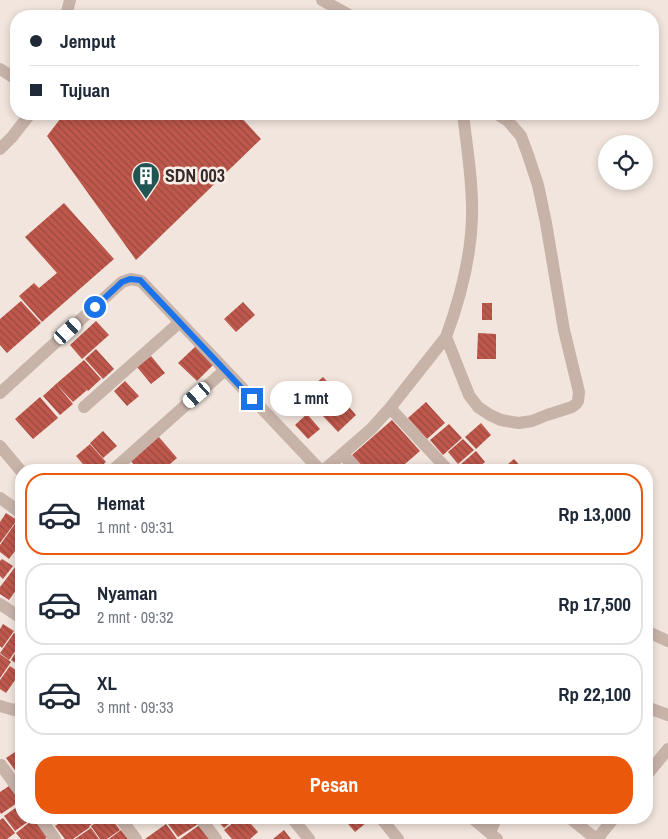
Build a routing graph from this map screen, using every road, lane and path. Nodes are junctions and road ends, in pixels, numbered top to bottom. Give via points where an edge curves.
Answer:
1 (322, 0) edge
2 (340, 10) edge
3 (25, 120) edge
4 (464, 120) edge
5 (506, 120) edge
6 (0, 149) edge
7 (180, 322) junction
8 (446, 337) junction
9 (225, 370) junction
10 (0, 392) edge
11 (84, 407) dead end
12 (390, 408) junction
13 (0, 446) edge
14 (342, 454) junction
15 (15, 464) edge
16 (120, 464) edge
17 (314, 464) edge
18 (331, 464) edge
19 (352, 464) edge
20 (442, 464) edge
21 (0, 498) edge
22 (15, 509) edge
23 (0, 604) edge
24 (15, 614) edge
25 (653, 634) edge
26 (668, 641) edge
27 (0, 706) edge
28 (15, 710) edge
29 (653, 710) edge
30 (668, 716) edge
31 (668, 749) edge
32 (1, 765) edge
33 (653, 767) edge
34 (15, 785) edge
35 (45, 824) edge
36 (125, 824) edge
37 (205, 824) edge
38 (297, 824) edge
39 (386, 824) edge
40 (479, 824) edge
41 (578, 824) edge
42 (609, 824) edge
43 (494, 836) edge
44 (56, 839) edge
45 (136, 839) edge
46 (216, 839) edge
47 (309, 839) edge
48 (398, 839) edge
49 (596, 839) edge

1 - 2 street
3 - 6 street
4 - 8 street via 472,193 470,243 456,309
5 - 8 street via 521,136 538,185 564,330 579,392 578,401 532,421 512,422 490,415 469,395
7 - 9 street
7 - 10 street via 140,280 122,282
7 - 11 street
8 - 12 street
9 - 16 street
9 - 17 street
12 - 14 street
12 - 20 street
13 - 15 street
14 - 18 street
14 - 19 street
21 - 22 street
23 - 24 street
25 - 26 street
27 - 28 street
29 - 30 street
31 - 33 street
32 - 34 street
35 - 44 street
36 - 45 street
37 - 46 street
38 - 47 street
39 - 48 street
40 - 43 street
41 - 49 street
42 - 49 street

